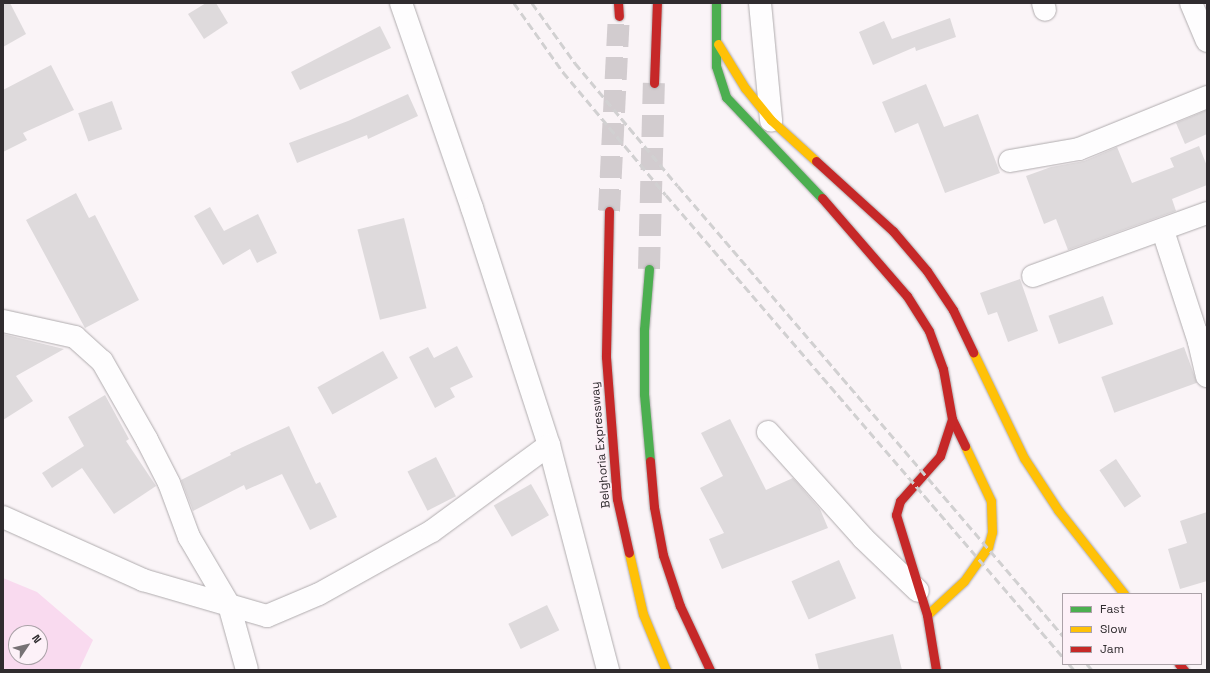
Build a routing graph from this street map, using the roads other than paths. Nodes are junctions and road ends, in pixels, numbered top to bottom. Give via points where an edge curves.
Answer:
1 (401, 3) edge
2 (618, 3) edge
3 (657, 3) edge
4 (716, 3) edge
5 (760, 3) edge
6 (1191, 3) edge
7 (618, 16) tunnel mouth
8 (716, 41) junction
9 (1207, 41) edge
10 (654, 83) tunnel mouth
11 (1207, 97) edge
12 (771, 120) junction
13 (812, 159) junction
14 (1010, 161) dead end
15 (799, 173) junction
16 (609, 211) tunnel mouth
17 (1207, 213) edge
18 (1162, 230) junction
19 (649, 269) tunnel mouth
20 (1033, 276) dead end
21 (3, 320) edge
22 (1203, 340) edge
23 (1207, 376) edge
24 (952, 419) junction
25 (768, 432) dead end
26 (549, 445) junction
27 (3, 518) edge
28 (918, 591) junction
29 (1123, 593) edge
30 (229, 605) junction
31 (927, 615) junction
32 (247, 670) edge
33 (608, 670) edge
34 (666, 670) edge
35 (710, 670) edge
36 (936, 670) edge

1 - 26 street via 472,208
2 - 7 main road
3 - 10 main road
4 - 8 main road
5 - 12 street
6 - 9 street
8 - 12 main road via 731,68
8 - 15 main road via 719,81 726,97 760,136
11 - 14 street via 1079,148
12 - 13 main road
13 - 15 main road
13 - 29 main road via 893,231 927,271 953,310 1024,458 1058,510
15 - 24 main road via 875,255 907,296 929,331 943,369
16 - 34 main road, Belghoria Expressway via 606,357 617,499 643,614
17 - 18 street
18 - 20 street
18 - 22 street
19 - 35 main road via 644,330 648,450 654,507 663,555 680,606
21 - 30 street via 75,337 102,361 169,483 189,537
22 - 23 street
24 - 28 main road via 940,456 900,501 896,515
24 - 31 main road via 991,500 992,532 988,547 964,581
25 - 28 street via 863,538
26 - 30 street via 432,531 319,594 267,616
26 - 33 street
27 - 30 street via 143,580
28 - 31 main road
30 - 32 street
31 - 36 main road

